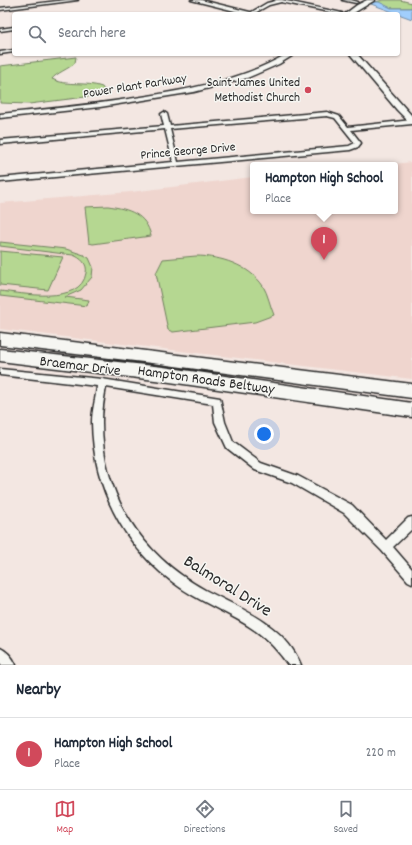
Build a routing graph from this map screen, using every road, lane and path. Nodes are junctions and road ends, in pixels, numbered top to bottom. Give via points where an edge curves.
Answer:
1 (76, 0) edge
2 (194, 0) edge
3 (279, 0) edge
4 (344, 0) edge
5 (372, 0) edge
6 (359, 1) edge
7 (0, 9) edge
8 (245, 12) edge
9 (256, 12) edge
10 (334, 12) edge
11 (341, 12) edge
12 (351, 12) edge
13 (12, 28) edge
14 (0, 30) edge
15 (12, 52) edge
16 (0, 53) edge
17 (278, 56) edge
18 (289, 56) edge
19 (355, 56) edge
20 (363, 56) edge
21 (379, 82) junction
22 (0, 111) edge
23 (164, 114) dead end
24 (0, 116) edge
25 (412, 121) edge
26 (167, 128) junction
27 (348, 129) junction
28 (0, 142) edge
29 (176, 164) junction
30 (0, 180) edge
31 (0, 339) edge
32 (0, 355) edge
33 (0, 372) edge
34 (102, 383) junction
35 (412, 391) edge
36 (412, 410) edge
37 (412, 522) edge
38 (386, 547) junction
39 (412, 577) edge
40 (0, 646) edge
41 (5, 659) edge
42 (295, 665) edge

1 - 7 street
2 - 8 main road
3 - 9 street
3 - 10 street
4 - 6 street
5 - 12 main road
6 - 11 main road
13 - 14 street
15 - 16 street
17 - 22 main road, Power Plant Parkway via 243,72 192,86 110,100
18 - 24 main road, Power Plant Parkway via 249,74 189,91 106,104
19 - 21 main road
20 - 21 main road via 374,70
21 - 25 main road
23 - 26 street
25 - 27 street
26 - 27 street via 327,114 337,117
26 - 28 street
26 - 29 street
27 - 29 street, Prince George Drive via 358,141 356,146
29 - 30 street, Prince George Drive
31 - 35 highway, Hampton Roads Beltway
32 - 36 highway, Hampton Roads Beltway via 163,374
33 - 34 street, Braemar Drive
34 - 38 street, Braemar Drive via 217,401 220,422 230,445 258,467 295,479 348,509
34 - 42 street, Balmoral Drive via 97,421 100,460 109,494 121,519 135,539 163,567 193,589 257,623
37 - 38 street
38 - 39 street, Braemar Drive
40 - 41 street

